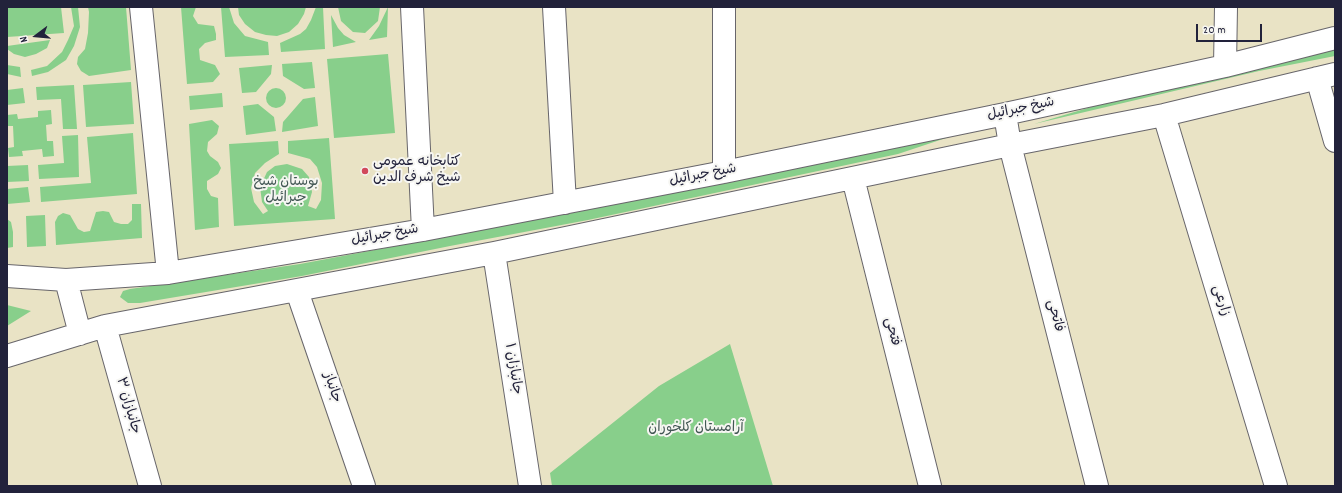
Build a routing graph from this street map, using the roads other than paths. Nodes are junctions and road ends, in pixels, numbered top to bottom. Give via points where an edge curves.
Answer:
1 (141, 7) edge
2 (412, 7) edge
3 (554, 7) edge
4 (724, 7) edge
5 (1226, 7) edge
6 (1335, 38) edge
7 (1225, 66) junction
8 (1326, 76) edge
9 (1005, 114) junction
10 (1164, 115) junction
11 (1335, 141) edge
12 (1010, 145) junction
13 (724, 172) junction
14 (853, 178) junction
15 (565, 203) junction
16 (423, 230) junction
17 (494, 253) junction
18 (168, 273) junction
19 (7, 276) edge
20 (66, 280) junction
21 (298, 290) junction
22 (105, 326) junction
23 (80, 334) junction
24 (7, 356) edge
25 (150, 486) edge
26 (364, 486) edge
27 (530, 486) edge
28 (930, 486) edge
29 (1097, 486) edge
30 (1276, 486) edge

1 - 18 street
2 - 16 street
3 - 15 street
4 - 13 street
5 - 7 street
6 - 7 street, شیخ جبرائیل
7 - 9 street, شیخ جبرائیل
8 - 10 street
8 - 11 street
9 - 12 street, فاتحی
9 - 13 street, شیخ جبرائیل
10 - 12 street
10 - 30 street, زارعی
12 - 14 street
12 - 29 street, فاتحی
13 - 15 street, شیخ جبرائیل
14 - 17 street
14 - 28 street, فتحی
15 - 16 street, شیخ جبرائیل
16 - 18 street, شیخ جبرائیل
17 - 21 street
17 - 27 street, جانبازان ۱
18 - 20 street, شیخ جبرائیل
19 - 20 street, شیخ جبرائیل
20 - 23 street
21 - 22 street
21 - 26 street, جانباز
22 - 23 street
22 - 25 street, جانبازان ۳
23 - 24 street

